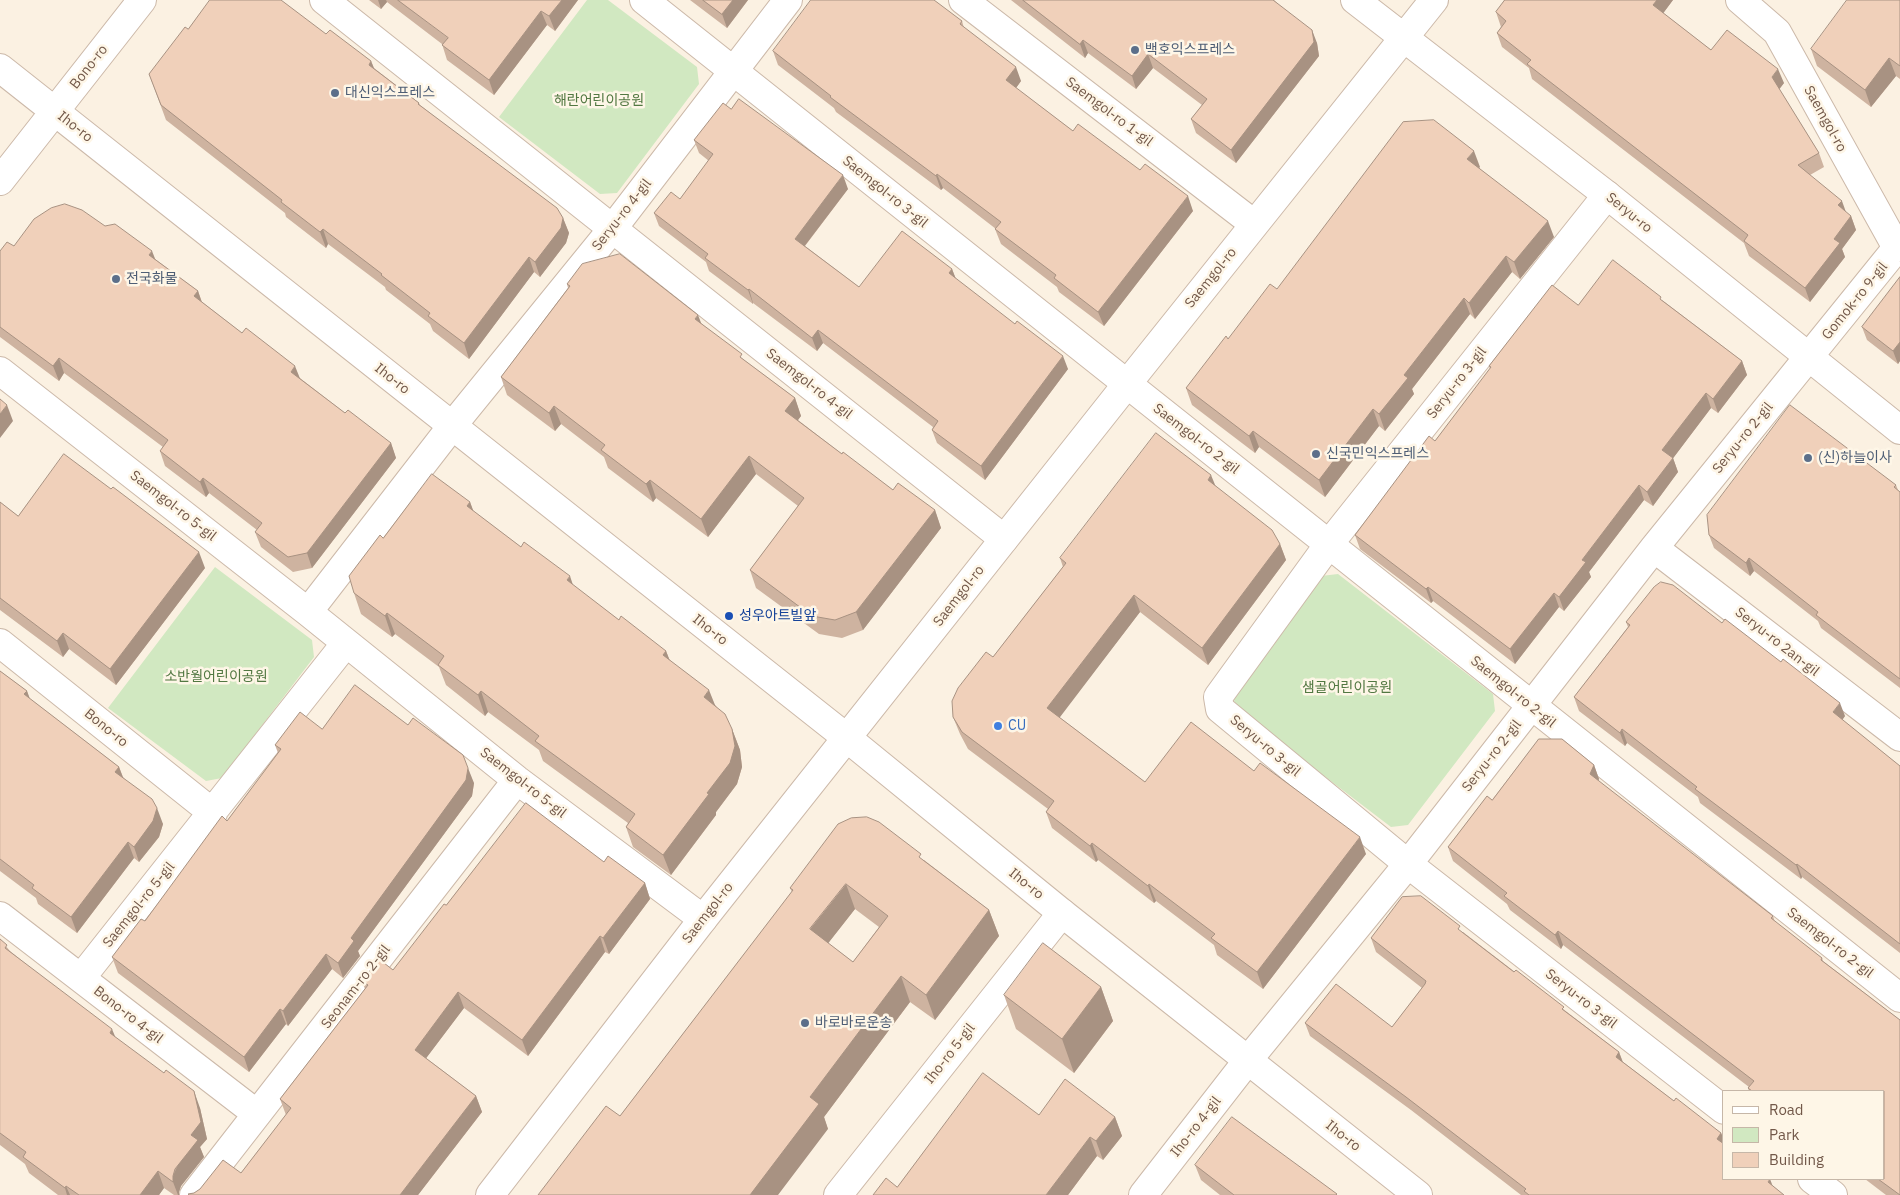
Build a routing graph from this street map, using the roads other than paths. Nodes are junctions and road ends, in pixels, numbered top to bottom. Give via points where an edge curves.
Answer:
1 (142, 0) edge
2 (324, 0) edge
3 (644, 0) edge
4 (788, 0) edge
5 (963, 0) edge
6 (1355, 0) edge
7 (1434, 0) edge
8 (1740, 0) edge
9 (1404, 38) junction
10 (0, 68) edge
11 (733, 70) junction
12 (55, 111) junction
13 (0, 181) edge
14 (1607, 195) junction
15 (1254, 224) junction
16 (613, 228) junction
17 (1899, 246) edge
18 (1809, 357) junction
19 (0, 371) edge
20 (1126, 384) junction
21 (452, 426) junction
22 (1900, 430) edge
23 (1004, 539) junction
24 (1329, 544) junction
25 (1654, 548) junction
26 (308, 612) junction
27 (0, 643) edge
28 (346, 643) junction
29 (1531, 706) junction
30 (1900, 737) edge
31 (847, 738) junction
32 (517, 780) junction
33 (213, 813) junction
34 (1408, 864) junction
35 (1062, 913) junction
36 (0, 916) edge
37 (703, 918) junction
38 (81, 978) junction
39 (1900, 998) edge
40 (1248, 1060) junction
41 (1722, 1108) edge
42 (257, 1114) junction
43 (1813, 1180) edge
44 (194, 1195) edge
45 (490, 1195) edge
46 (838, 1195) edge
47 (1143, 1195) edge
48 (1418, 1195) edge
49 (1833, 1195) edge

1 - 12 street, Bono-ro
2 - 16 street, Saemgol-ro 4-gil
3 - 11 street, Saemgol-ro 3-gil
4 - 11 street, Seryu-ro 4-gil
5 - 15 street, Saemgol-ro 1-gil
6 - 9 street, Seryu-ro
7 - 9 street, Saemgol-ro
8 - 17 street, Saemgol-ro via 1777,32
9 - 14 street, Seryu-ro
9 - 15 street, Saemgol-ro
10 - 12 street, Iho-ro
11 - 16 street, Seryu-ro 4-gil
11 - 20 street, Saemgol-ro 3-gil
12 - 13 street, Bono-ro
12 - 21 street, Iho-ro
14 - 18 street, Seryu-ro
14 - 24 street, Seryu-ro 3-gil
15 - 20 street, Saemgol-ro
16 - 21 street, Seryu-ro 4-gil
16 - 23 street, Saemgol-ro 4-gil
17 - 18 street, Gomok-ro 9-gil
18 - 22 street, Seryu-ro
18 - 25 street, Seryu-ro 2-gil
19 - 26 street, Saemgol-ro 5-gil
20 - 23 street, Saemgol-ro
20 - 24 street, Saemgol-ro 2-gil
21 - 26 street, Seryu-ro 4-gil
21 - 31 street, Iho-ro
23 - 31 street, Saemgol-ro
24 - 29 street, Saemgol-ro 2-gil
24 - 34 street, Seryu-ro 3-gil via 1218,697 1220,709
25 - 29 street, Seryu-ro 2-gil
25 - 30 street, Seryu-ro 2an-gil
26 - 28 street, Saemgol-ro 5-gil
27 - 33 street, Bono-ro
28 - 32 street, Saemgol-ro 5-gil
28 - 33 street, Saemgol-ro 5-gil
29 - 34 street, Seryu-ro 2-gil
29 - 39 street, Saemgol-ro 2-gil
31 - 35 street, Iho-ro
31 - 37 street, Saemgol-ro
32 - 37 street, Saemgol-ro 5-gil
32 - 42 street, Seonam-ro 2-gil
33 - 38 street, Saemgol-ro 5-gil
34 - 40 street, Seryu-ro 2-gil
34 - 41 street, Seryu-ro 3-gil
35 - 40 street, Iho-ro
35 - 46 street, Iho-ro 5-gil
36 - 38 street, Bono-ro 4-gil
37 - 45 street, Saemgol-ro
38 - 42 street, Bono-ro 4-gil
40 - 47 street, Iho-ro 4-gil
40 - 48 street, Iho-ro
42 - 44 street, Seonam-ro 2-gil
43 - 49 street

